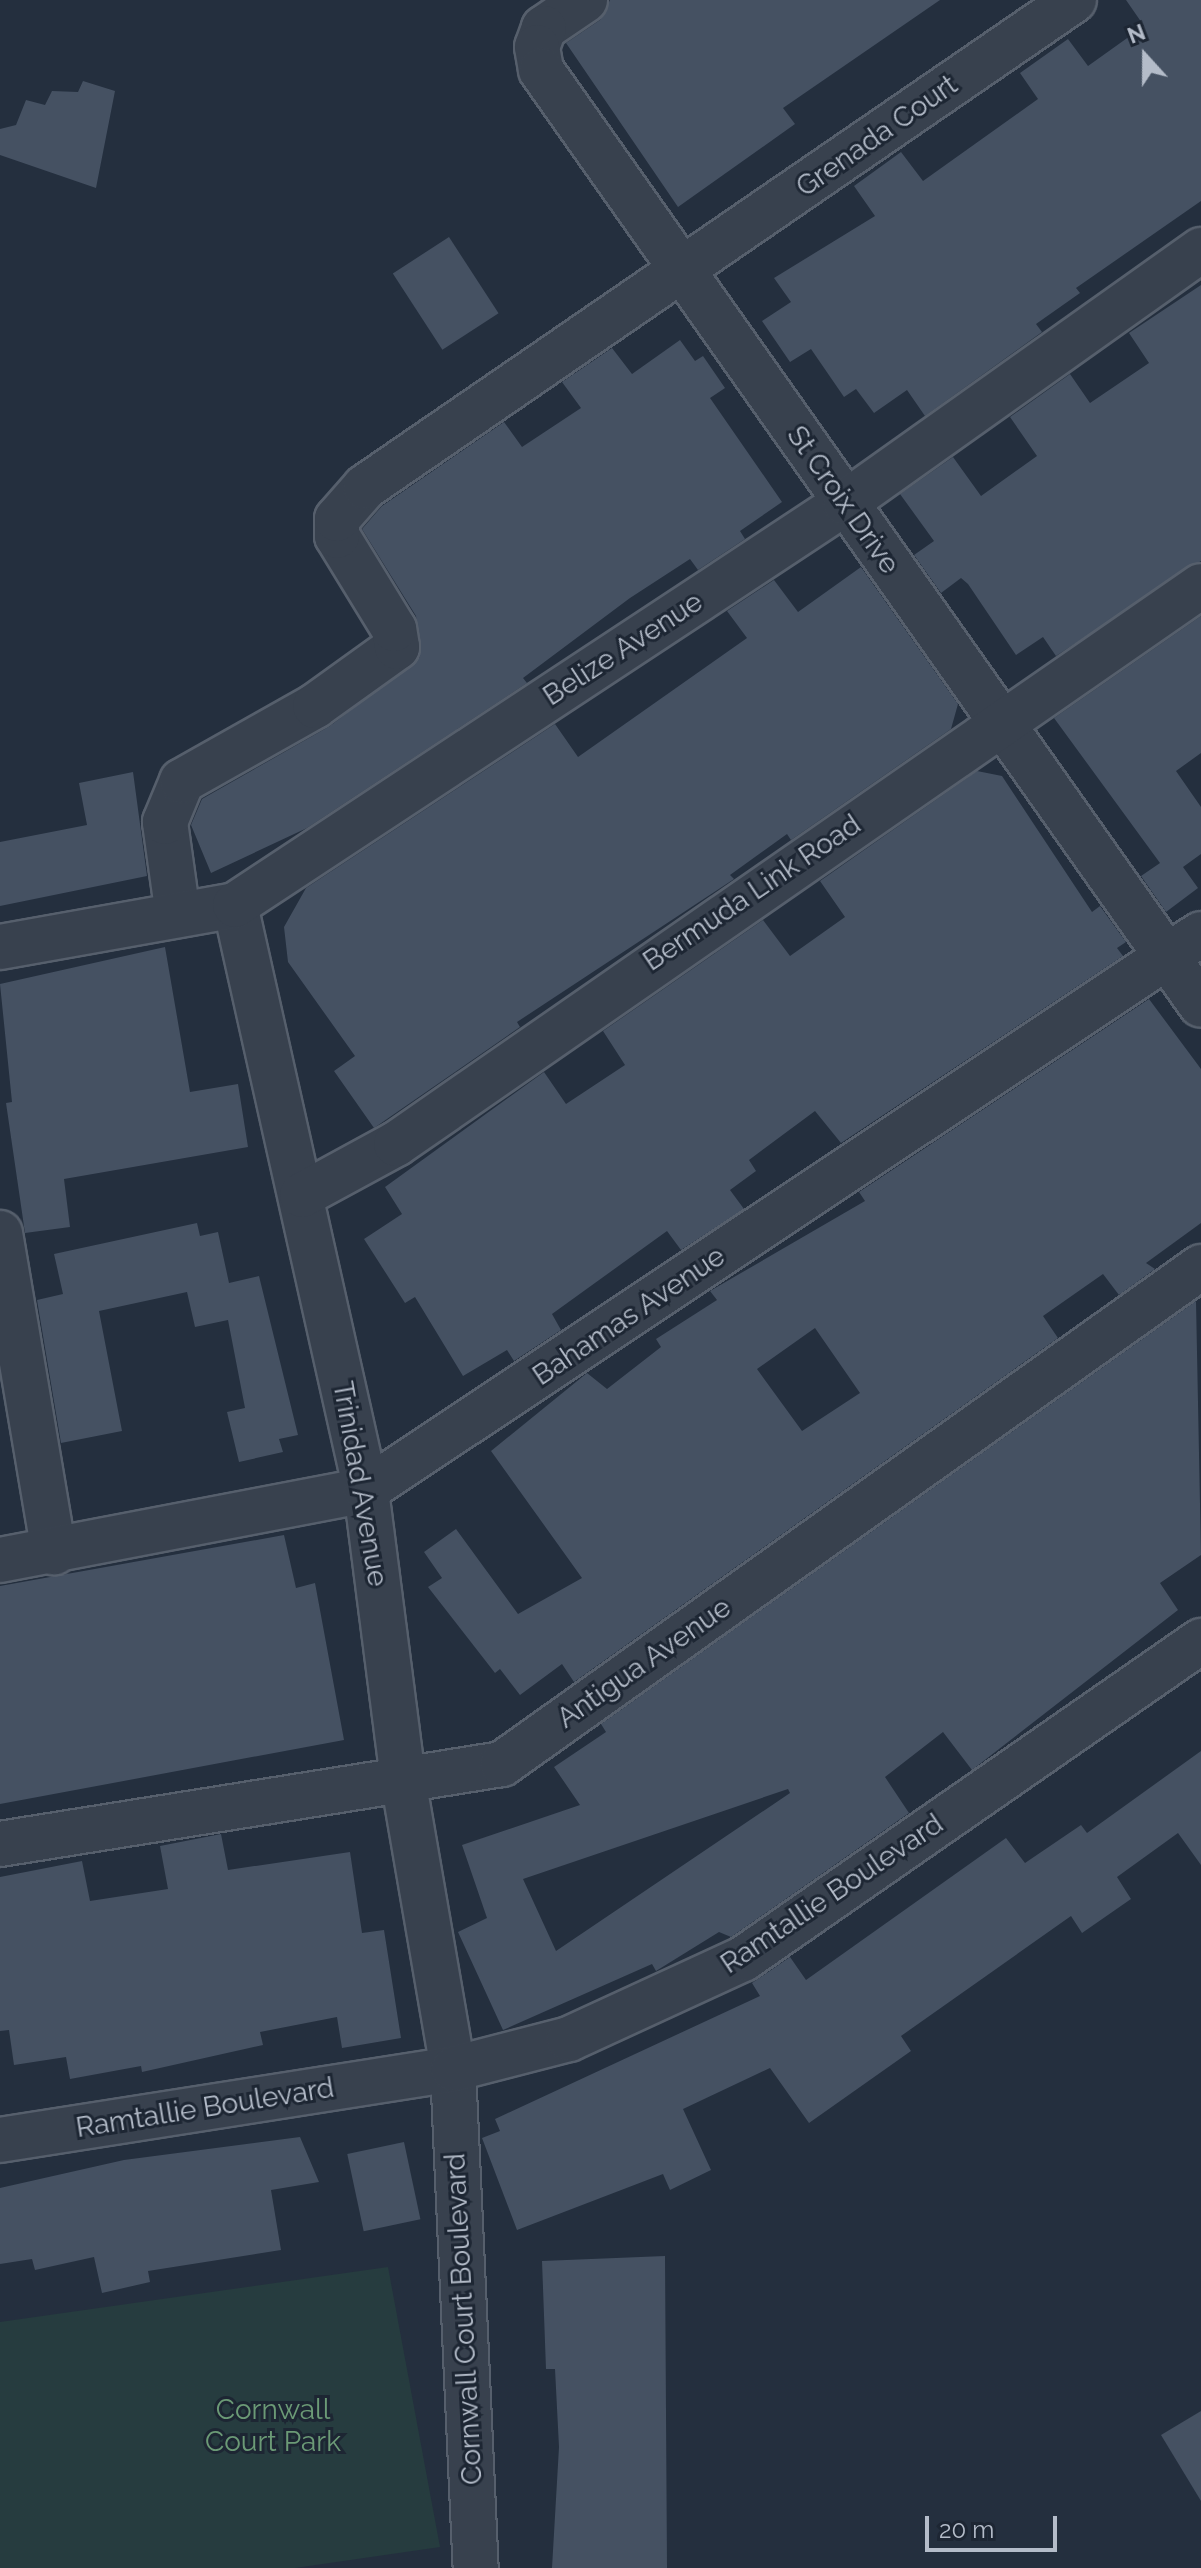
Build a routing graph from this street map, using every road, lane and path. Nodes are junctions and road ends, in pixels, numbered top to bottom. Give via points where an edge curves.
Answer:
1 (585, 0) edge
2 (1074, 0) edge
3 (1201, 250) edge
4 (681, 271) junction
5 (845, 503) junction
6 (1201, 586) edge
7 (1002, 724) junction
8 (235, 905) junction
9 (178, 915) junction
10 (1184, 946) edge
11 (0, 947) edge
12 (1201, 1005) edge
13 (302, 1195) junction
14 (0, 1233) edge
15 (1201, 1267) edge
16 (366, 1490) junction
17 (54, 1552) junction
18 (0, 1560) edge
19 (1201, 1641) edge
20 (404, 1785) junction
21 (0, 1844) edge
22 (453, 2069) junction
23 (0, 2140) edge
24 (476, 2568) edge

1 - 4 street, St Croix Drive via 544,28 537,47 541,70
2 - 4 street, Grenada Court
3 - 5 street, Belize Avenue
4 - 5 street, St Croix Drive
4 - 9 street, Grenada Court via 365,487 337,519 337,536 394,629 397,647 315,706 182,781 165,822
5 - 7 street, St Croix Drive
5 - 8 street, Belize Avenue
6 - 7 street, Bermuda Link Road
7 - 10 street, St Croix Drive
7 - 13 street, Bermuda Link Road via 396,1144
8 - 9 street, Belize Avenue
8 - 13 street, Trinidad Avenue
9 - 11 street, Belize Avenue
10 - 12 street, St Croix Drive
10 - 16 street, Bahamas Avenue
13 - 16 street, Trinidad Avenue
14 - 17 street
15 - 20 street, Antigua Avenue via 502,1764
16 - 17 street, Bahamas Avenue
16 - 20 street, Trinidad Avenue
17 - 18 street, Bahamas Avenue
19 - 22 street, Ramtallie Boulevard via 743,1959 569,2039
20 - 21 street, Antigua Avenue
20 - 22 street, Trinidad Avenue
22 - 23 street, Ramtallie Boulevard
22 - 24 street, Cornwall Court Boulevard

